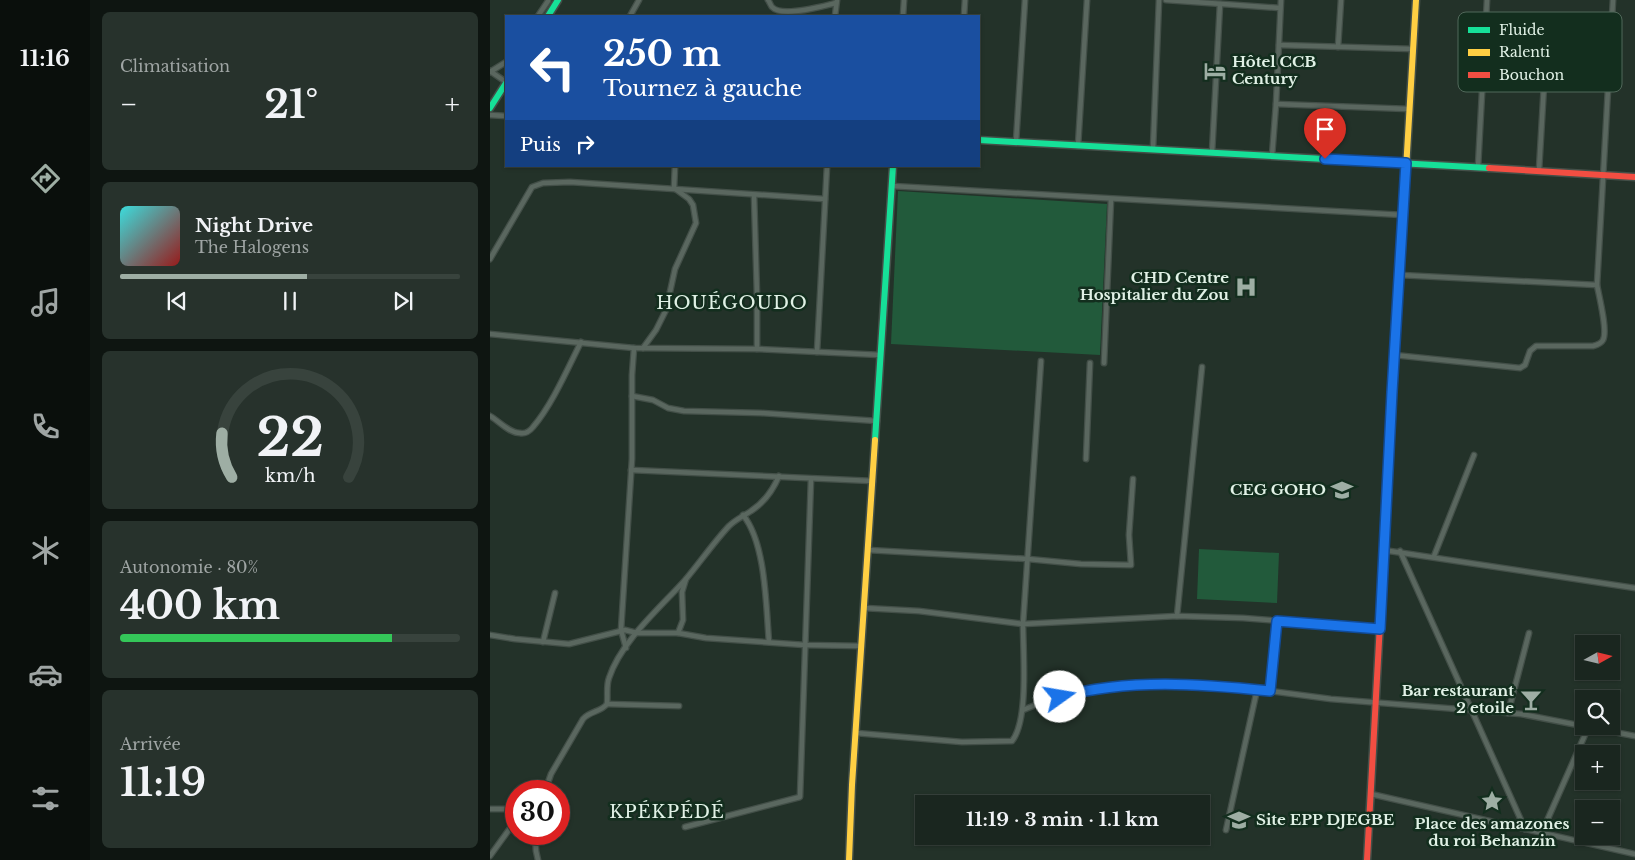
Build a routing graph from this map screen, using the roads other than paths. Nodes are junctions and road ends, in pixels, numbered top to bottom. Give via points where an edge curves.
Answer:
1 (547, 0) edge
2 (639, 0) edge
3 (768, 0) edge
4 (904, 0) edge
5 (965, 0) edge
6 (1025, 0) edge
7 (1087, 0) edge
8 (1158, 0) edge
9 (1166, 0) edge
10 (1281, 0) edge
11 (1341, 0) edge
12 (1416, 0) edge
13 (837, 2) edge
14 (557, 3) edge
15 (1220, 4) junction
16 (1280, 8) junction
17 (539, 15) edge
18 (549, 15) edge
19 (631, 15) edge
20 (835, 15) edge
21 (903, 15) edge
22 (964, 15) edge
23 (1279, 45) junction
24 (1338, 47) junction
25 (1413, 49) junction
26 (505, 63) edge
27 (490, 72) edge
28 (505, 82) edge
29 (505, 85) edge
30 (1482, 92) edge
31 (1544, 92) edge
32 (1608, 92) edge
33 (1276, 104) junction
34 (490, 108) edge
35 (1410, 109) junction
36 (490, 115) edge
37 (505, 116) edge
38 (980, 140) edge
39 (1016, 142) junction
40 (1078, 146) junction
41 (1153, 150) junction
42 (1212, 153) junction
43 (1272, 156) junction
44 (1406, 163) junction
45 (674, 167) edge
46 (827, 167) edge
47 (893, 167) edge
48 (1478, 167) junction
49 (1539, 170) junction
50 (1603, 176) junction
51 (1635, 177) edge
52 (892, 186) junction
53 (674, 188) junction
54 (754, 195) junction
55 (825, 199) junction
56 (1110, 199) junction
57 (1404, 216) junction
58 (490, 259) edge
59 (1400, 275) junction
60 (1597, 284) junction
61 (490, 334) edge
62 (581, 342) junction
63 (634, 348) junction
64 (643, 348) junction
65 (757, 349) junction
66 (817, 352) junction
67 (1394, 354) junction
68 (881, 355) junction
69 (1040, 361) dead end
70 (1090, 363) dead end
71 (1104, 364) dead end
72 (1202, 367) dead end
73 (632, 396) junction
74 (490, 416) edge
75 (877, 421) junction
76 (1474, 455) dead end
77 (1086, 459) dead end
78 (631, 470) junction
79 (779, 476) junction
80 (811, 479) junction
81 (1133, 479) dead end
82 (873, 481) junction
83 (743, 515) junction
84 (868, 550) junction
85 (1383, 550) junction
86 (1400, 551) junction
87 (1434, 556) junction
88 (1028, 559) junction
89 (686, 578) junction
90 (1635, 588) edge
91 (555, 593) dead end
92 (864, 608) junction
93 (1177, 616) junction
94 (1277, 621) junction
95 (1023, 624) junction
96 (1380, 629) junction
97 (621, 630) junction
98 (637, 633) junction
99 (678, 633) junction
100 (1529, 633) dead end
101 (490, 635) edge
102 (543, 642) junction
103 (769, 642) junction
104 (805, 645) junction
105 (862, 646) junction
106 (626, 648) junction
107 (1257, 690) junction
108 (1270, 691) junction
109 (1376, 702) junction
110 (607, 704) junction
111 (679, 706) dead end
112 (1023, 710) junction
113 (1472, 710) junction
114 (1508, 714) junction
115 (1575, 725) edge
116 (856, 733) junction
117 (1620, 733) edge
118 (1585, 735) edge
119 (1635, 736) edge
120 (548, 780) edge
121 (1371, 794) junction
122 (490, 809) edge
123 (505, 809) edge
124 (685, 828) dead end
125 (1526, 829) junction
126 (1226, 830) dead end
127 (1542, 832) junction
128 (505, 835) edge
129 (536, 845) edge
130 (1635, 854) edge
131 (490, 856) edge
132 (538, 860) edge
133 (849, 860) edge
134 (1367, 860) edge

1 - 14 street
1 - 17 street
2 - 19 street
3 - 13 street via 777,11 788,12
4 - 21 street
5 - 22 street
6 - 39 street
7 - 40 street
8 - 41 street
9 - 15 street
10 - 16 street
11 - 24 street
12 - 25 street
13 - 20 street
14 - 18 street
15 - 16 street
15 - 42 street
16 - 23 street
23 - 24 street
23 - 33 street
24 - 25 street
25 - 35 street
26 - 27 street
27 - 28 street
29 - 34 street
30 - 48 street
31 - 49 street
32 - 50 street
33 - 35 street
33 - 43 street
35 - 44 street
36 - 37 street
38 - 39 street
39 - 40 street
40 - 41 street
41 - 42 street
42 - 43 street
43 - 44 street
44 - 48 street
44 - 57 street
45 - 53 street
46 - 55 street
47 - 52 street
48 - 49 street
49 - 50 street
50 - 51 street
50 - 60 street
52 - 56 street
52 - 68 street
53 - 54 street
53 - 58 street via 562,182 537,184 532,187
53 - 64 street via 693,205 696,223 675,269 666,310
54 - 55 street
54 - 65 street
55 - 66 street
56 - 57 street
56 - 71 street
57 - 59 street
59 - 60 street
59 - 67 street
60 - 67 street via 1605,331 1600,344 1536,346 1530,351 1525,366 1520,368
61 - 62 street
62 - 63 street
62 - 74 street via 533,428 527,432 513,432
63 - 64 street
63 - 73 street
64 - 65 street
65 - 66 street
66 - 68 street
67 - 85 street
68 - 75 street
69 - 88 street
70 - 77 street
72 - 93 street
73 - 75 street via 684,411
73 - 78 street
75 - 82 street
76 - 87 street
78 - 79 street
78 - 97 street
79 - 80 street
79 - 83 street via 764,500
80 - 82 street
80 - 104 street
81 - 88 street via 1131,565
82 - 84 street
83 - 89 street via 729,526
83 - 103 street via 750,524 758,548
84 - 88 street
84 - 92 street
85 - 86 street
85 - 96 street
86 - 87 street
86 - 113 street
87 - 90 street
88 - 95 street
89 - 98 street
89 - 99 street via 682,592 683,620
91 - 102 street
92 - 95 street via 919,611
92 - 105 street
93 - 94 street
93 - 95 street
94 - 96 street
94 - 108 street
95 - 112 street
96 - 109 street
97 - 98 street
97 - 102 street via 569,644
97 - 106 street
98 - 99 street
98 - 106 street
99 - 103 street
100 - 114 street
101 - 102 street
103 - 104 street
104 - 105 street
104 - 124 street via 800,797
105 - 116 street
106 - 110 street via 609,677
107 - 108 street
107 - 112 street via 1154,685 1112,688 1076,692
107 - 126 street
108 - 109 street
109 - 113 street
109 - 121 street
110 - 111 street
110 - 120 street via 582,719
112 - 116 street via 1016,735 1010,741 962,742
113 - 114 street
113 - 125 street
114 - 115 street
116 - 133 street
117 - 119 street
118 - 127 street
121 - 125 street
121 - 134 street
122 - 123 street
125 - 127 street
127 - 130 street
128 - 131 street
129 - 132 street

